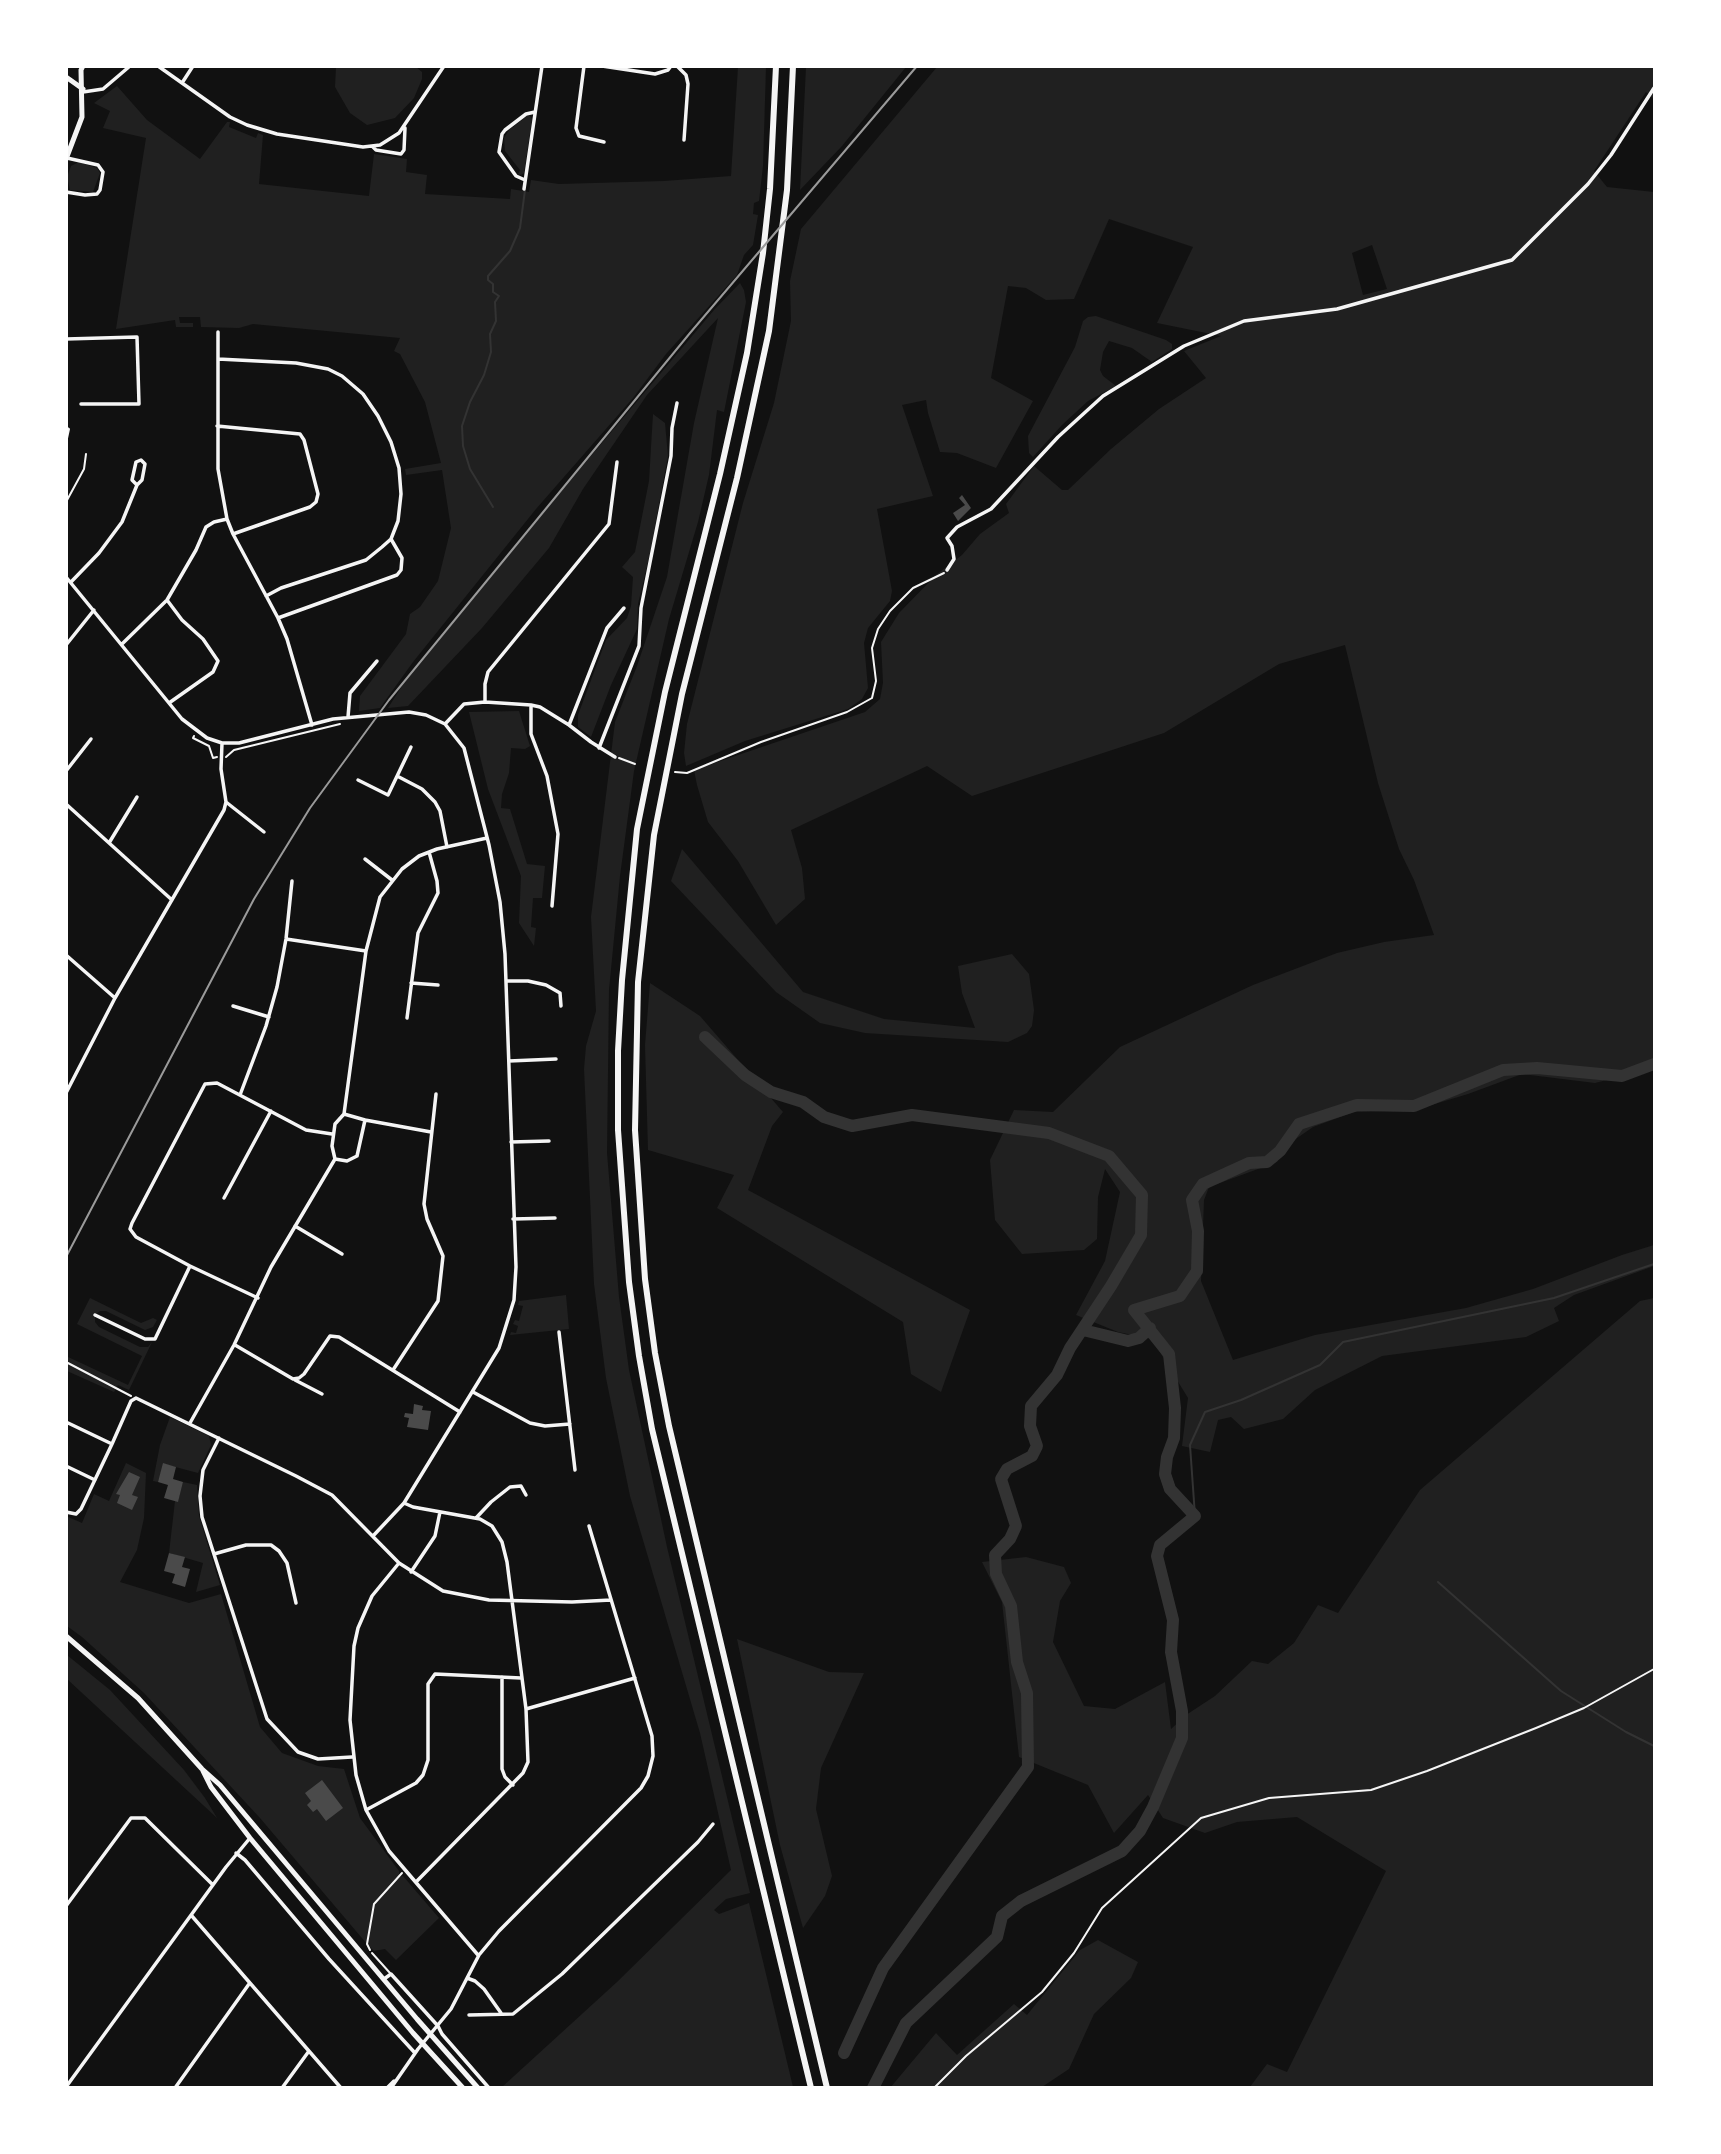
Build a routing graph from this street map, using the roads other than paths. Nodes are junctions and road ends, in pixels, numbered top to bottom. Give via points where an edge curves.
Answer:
1 (130, 66) edge
2 (158, 66) edge
3 (193, 66) edge
4 (444, 66) edge
5 (542, 66) edge
6 (583, 66) edge
7 (602, 66) edge
8 (671, 66) edge
9 (677, 66) edge
10 (776, 66) edge
11 (793, 66) edge
12 (81, 68) edge
13 (66, 77) edge
14 (182, 83) junction
15 (1654, 88) edge
16 (83, 91) junction
17 (535, 112) junction
18 (405, 126) junction
19 (684, 140) dead end
20 (604, 142) dead end
21 (373, 147) junction
22 (67, 159) edge
23 (526, 180) junction
24 (524, 188) dead end
25 (66, 192) edge
26 (218, 332) dead end
27 (66, 339) edge
28 (218, 359) junction
29 (677, 403) dead end
30 (81, 404) dead end
31 (66, 426) edge
32 (217, 426) junction
33 (66, 443) edge
34 (86, 454) dead end
35 (617, 463) dead end
36 (137, 485) junction
37 (66, 502) edge
38 (227, 519) junction
39 (233, 534) junction
40 (391, 539) junction
41 (947, 570) road end
42 (66, 577) edge
43 (71, 582) junction
44 (266, 596) junction
45 (167, 600) junction
46 (624, 608) dead end
47 (94, 610) junction
48 (278, 618) junction
49 (121, 644) junction
50 (66, 645) edge
51 (377, 661) dead end
52 (485, 702) junction
53 (169, 703) junction
54 (531, 705) junction
55 (348, 717) junction
56 (445, 724) junction
57 (312, 725) junction
58 (569, 725) junction
59 (91, 739) dead end
60 (222, 743) junction
61 (411, 747) dead end
62 (599, 748) junction
63 (615, 757) road end
64 (66, 771) edge
65 (399, 777) junction
66 (358, 780) dead end
67 (137, 797) dead end
68 (226, 802) junction
69 (66, 804) edge
70 (264, 832) dead end
71 (488, 838) junction
72 (109, 843) junction
73 (447, 847) junction
74 (429, 852) junction
75 (365, 859) dead end
76 (391, 880) junction
77 (292, 881) dead end
78 (173, 900) junction
79 (552, 905) dead end
80 (286, 939) junction
81 (366, 951) junction
82 (66, 955) edge
83 (507, 981) junction
84 (411, 984) junction
85 (438, 985) dead end
86 (116, 998) junction
87 (233, 1006) dead end
88 (561, 1006) dead end
89 (269, 1017) junction
90 (407, 1018) dead end
91 (556, 1059) dead end
92 (509, 1061) junction
93 (66, 1093) edge
94 (436, 1094) dead end
95 (240, 1095) junction
96 (271, 1111) junction
97 (344, 1114) junction
98 (365, 1120) junction
99 (431, 1132) junction
100 (332, 1134) junction
101 (549, 1141) dead end
102 (511, 1142) junction
103 (335, 1158) junction
104 (224, 1198) dead end
105 (555, 1218) dead end
106 (513, 1219) junction
107 (295, 1226) junction
108 (342, 1254) dead end
109 (190, 1266) junction
110 (258, 1298) junction
111 (96, 1315) dead end
112 (559, 1332) dead end
113 (234, 1345) junction
114 (393, 1370) junction
115 (293, 1379) junction
116 (473, 1392) junction
117 (322, 1394) dead end
118 (460, 1412) junction
119 (66, 1422) edge
120 (190, 1423) junction
121 (570, 1424) junction
122 (219, 1438) junction
123 (112, 1444) junction
124 (66, 1466) edge
125 (575, 1469) dead end
126 (95, 1480) junction
127 (526, 1495) dead end
128 (404, 1503) junction
129 (66, 1512) edge
130 (440, 1512) junction
131 (476, 1518) junction
132 (589, 1526) dead end
133 (373, 1536) junction
134 (214, 1554) junction
135 (399, 1563) junction
136 (411, 1572) junction
137 (511, 1600) junction
138 (611, 1600) junction
139 (296, 1603) dead end
140 (66, 1636) edge
141 (1654, 1669) edge
142 (502, 1678) junction
143 (521, 1678) junction
144 (635, 1678) junction
145 (526, 1709) junction
146 (352, 1757) junction
147 (202, 1769) junction
148 (513, 1785) junction
149 (366, 1810) junction
150 (713, 1824) dead end
151 (250, 1838) junction
152 (236, 1853) junction
153 (416, 1882) junction
154 (213, 1885) junction
155 (66, 1906) edge
156 (191, 1915) junction
157 (372, 1953) road end
158 (479, 1955) junction
159 (391, 1974) junction
160 (467, 1978) junction
161 (384, 1979) junction
162 (250, 1983) junction
163 (502, 2014) junction
164 (469, 2015) dead end
165 (438, 2026) junction
166 (430, 2033) junction
167 (423, 2044) junction
168 (309, 2051) junction
169 (415, 2053) junction
170 (396, 2080) junction
171 (66, 2087) edge
172 (175, 2088) edge
173 (282, 2088) edge
174 (341, 2088) edge
175 (391, 2088) edge
176 (463, 2088) edge
177 (478, 2088) edge
178 (489, 2088) edge
179 (811, 2088) edge
180 (827, 2088) edge
181 (934, 2088) edge

1 - 16 street via 103,89
2 - 14 street
3 - 14 street
4 - 18 street
5 - 17 street
6 - 20 street via 576,128 579,136
7 - 8 street via 655,74
9 - 19 street via 688,84
10 - 179 highway via 763,253 737,404 665,692 639,818 622,981 618,1130 629,1282 652,1429
11 - 180 highway via 786,210 769,331 682,694 654,835 638,982 635,1130 645,1279 668,1426
12 - 16 main road
13 - 16 main road
14 - 21 street via 247,125 277,134
15 - 41 street via 1588,184 1512,260 1337,309 1244,321 1184,346 1103,396 991,509 957,527 947,538 954,559
16 - 22 main road via 82,117
17 - 23 street
17 - 23 street via 502,134 499,152 516,176
18 - 21 street via 392,140
18 - 21 street via 401,154
22 - 25 street via 98,165 103,172 97,194
23 - 24 street
26 - 28 street
27 - 30 street via 137,337 139,404
28 - 32 street
28 - 40 street via 312,365 342,376 363,394 385,428 398,468 400,507
29 - 62 street via 641,608 639,646
31 - 33 lane
32 - 38 street
32 - 39 street via 300,434 318,494 310,508
34 - 37 lane via 84,469
35 - 52 street via 609,524 488,672
36 - 36 street via 145,464 141,460 136,462 132,480
36 - 43 street via 115,533
38 - 39 street
38 - 45 street via 206,527
39 - 44 street
40 - 44 street via 366,560
40 - 48 street via 402,558 397,575
42 - 43 street
43 - 47 street
44 - 48 street
45 - 49 street
45 - 53 street via 218,662 213,672
46 - 58 street via 607,628
47 - 49 street
47 - 50 street
48 - 57 street
49 - 53 street
51 - 55 street via 350,693
52 - 54 street
52 - 56 street via 464,704
53 - 60 street via 197,733
54 - 58 street
54 - 79 street via 531,734 547,776 558,834
55 - 56 street via 409,712
55 - 57 street
56 - 71 street via 464,748
57 - 60 street
58 - 62 street
59 - 64 street
60 - 68 street
61 - 65 street
62 - 63 street
65 - 66 street via 388,795
65 - 73 street via 428,794 440,811
67 - 72 street
68 - 70 street
68 - 78 street
69 - 72 street
71 - 73 street
71 - 83 street
72 - 78 street
73 - 74 street
74 - 76 street
74 - 84 street via 438,893 418,933
75 - 76 street
76 - 81 street via 380,897
77 - 80 street
78 - 86 street
80 - 81 street
80 - 89 street
81 - 97 street
82 - 86 street
83 - 88 street via 546,985 560,993
83 - 92 street
84 - 85 street
84 - 90 street
86 - 93 street
87 - 89 street
89 - 95 street
91 - 92 street
92 - 102 street
94 - 99 street
95 - 96 street
95 - 109 street via 213,1082 202,1086 130,1229 136,1237
96 - 100 street via 306,1130
96 - 104 street
97 - 98 street
97 - 100 street
98 - 99 street
98 - 103 street via 357,1156 347,1161
99 - 114 street via 425,1204 443,1256 438,1301
100 - 103 street
101 - 102 street
102 - 106 street
103 - 107 street
105 - 106 street
106 - 116 street via 516,1267 512,1311 499,1348
107 - 108 street
107 - 110 street
109 - 110 street
109 - 111 street via 155,1339 145,1339
110 - 113 street
112 - 121 street
113 - 115 street
113 - 120 street
114 - 115 street via 330,1336 304,1374
114 - 118 street
115 - 117 street
116 - 118 street
116 - 121 street via 530,1423
118 - 128 street
119 - 123 street
120 - 122 street
120 - 123 street via 133,1398
121 - 125 street
122 - 133 street via 332,1495
122 - 134 street via 203,1470 200,1496
123 - 126 street
124 - 126 street
126 - 129 street via 81,1509 76,1514
127 - 131 street via 521,1486 510,1487
128 - 130 street
128 - 133 street
130 - 131 street
130 - 136 street via 435,1536
131 - 137 street via 492,1526 502,1542
132 - 138 street
133 - 135 street
134 - 139 street via 246,1545 271,1545 287,1563
134 - 146 street via 267,1719 298,1752 318,1759
135 - 136 street
135 - 146 street via 372,1596 358,1628 350,1720
136 - 137 street via 459,1596
137 - 138 street
137 - 143 street
138 - 144 street
140 - 147 main road via 138,1698
141 - 181 lane via 1584,1708 1371,1790 1269,1798 1201,1818 1102,1909 1042,1992
142 - 143 street
142 - 148 street via 502,1769
142 - 149 street via 435,1674 430,1678 428,1760 423,1775
143 - 145 street
144 - 145 street
144 - 158 street via 652,1736 648,1776
145 - 148 street via 528,1762
146 - 149 street
147 - 151 main road
147 - 161 main road
148 - 153 street
149 - 153 street via 389,1851
150 - 163 street via 562,1974 513,2014
151 - 152 street
151 - 167 main road
152 - 154 street
152 - 169 street
153 - 158 street
154 - 155 street via 145,1818 131,1818
154 - 156 street
156 - 162 street
156 - 171 street
157 - 159 lane
158 - 160 street
159 - 161 street
159 - 165 street
160 - 163 street via 484,1989
160 - 165 street
161 - 166 main road
162 - 168 street
162 - 172 street
163 - 164 street
165 - 166 street
165 - 178 street
166 - 167 street
166 - 177 main road
167 - 169 street
167 - 176 main road
168 - 173 street
168 - 174 street
169 - 170 street
170 - 175 street
170 - 175 street

